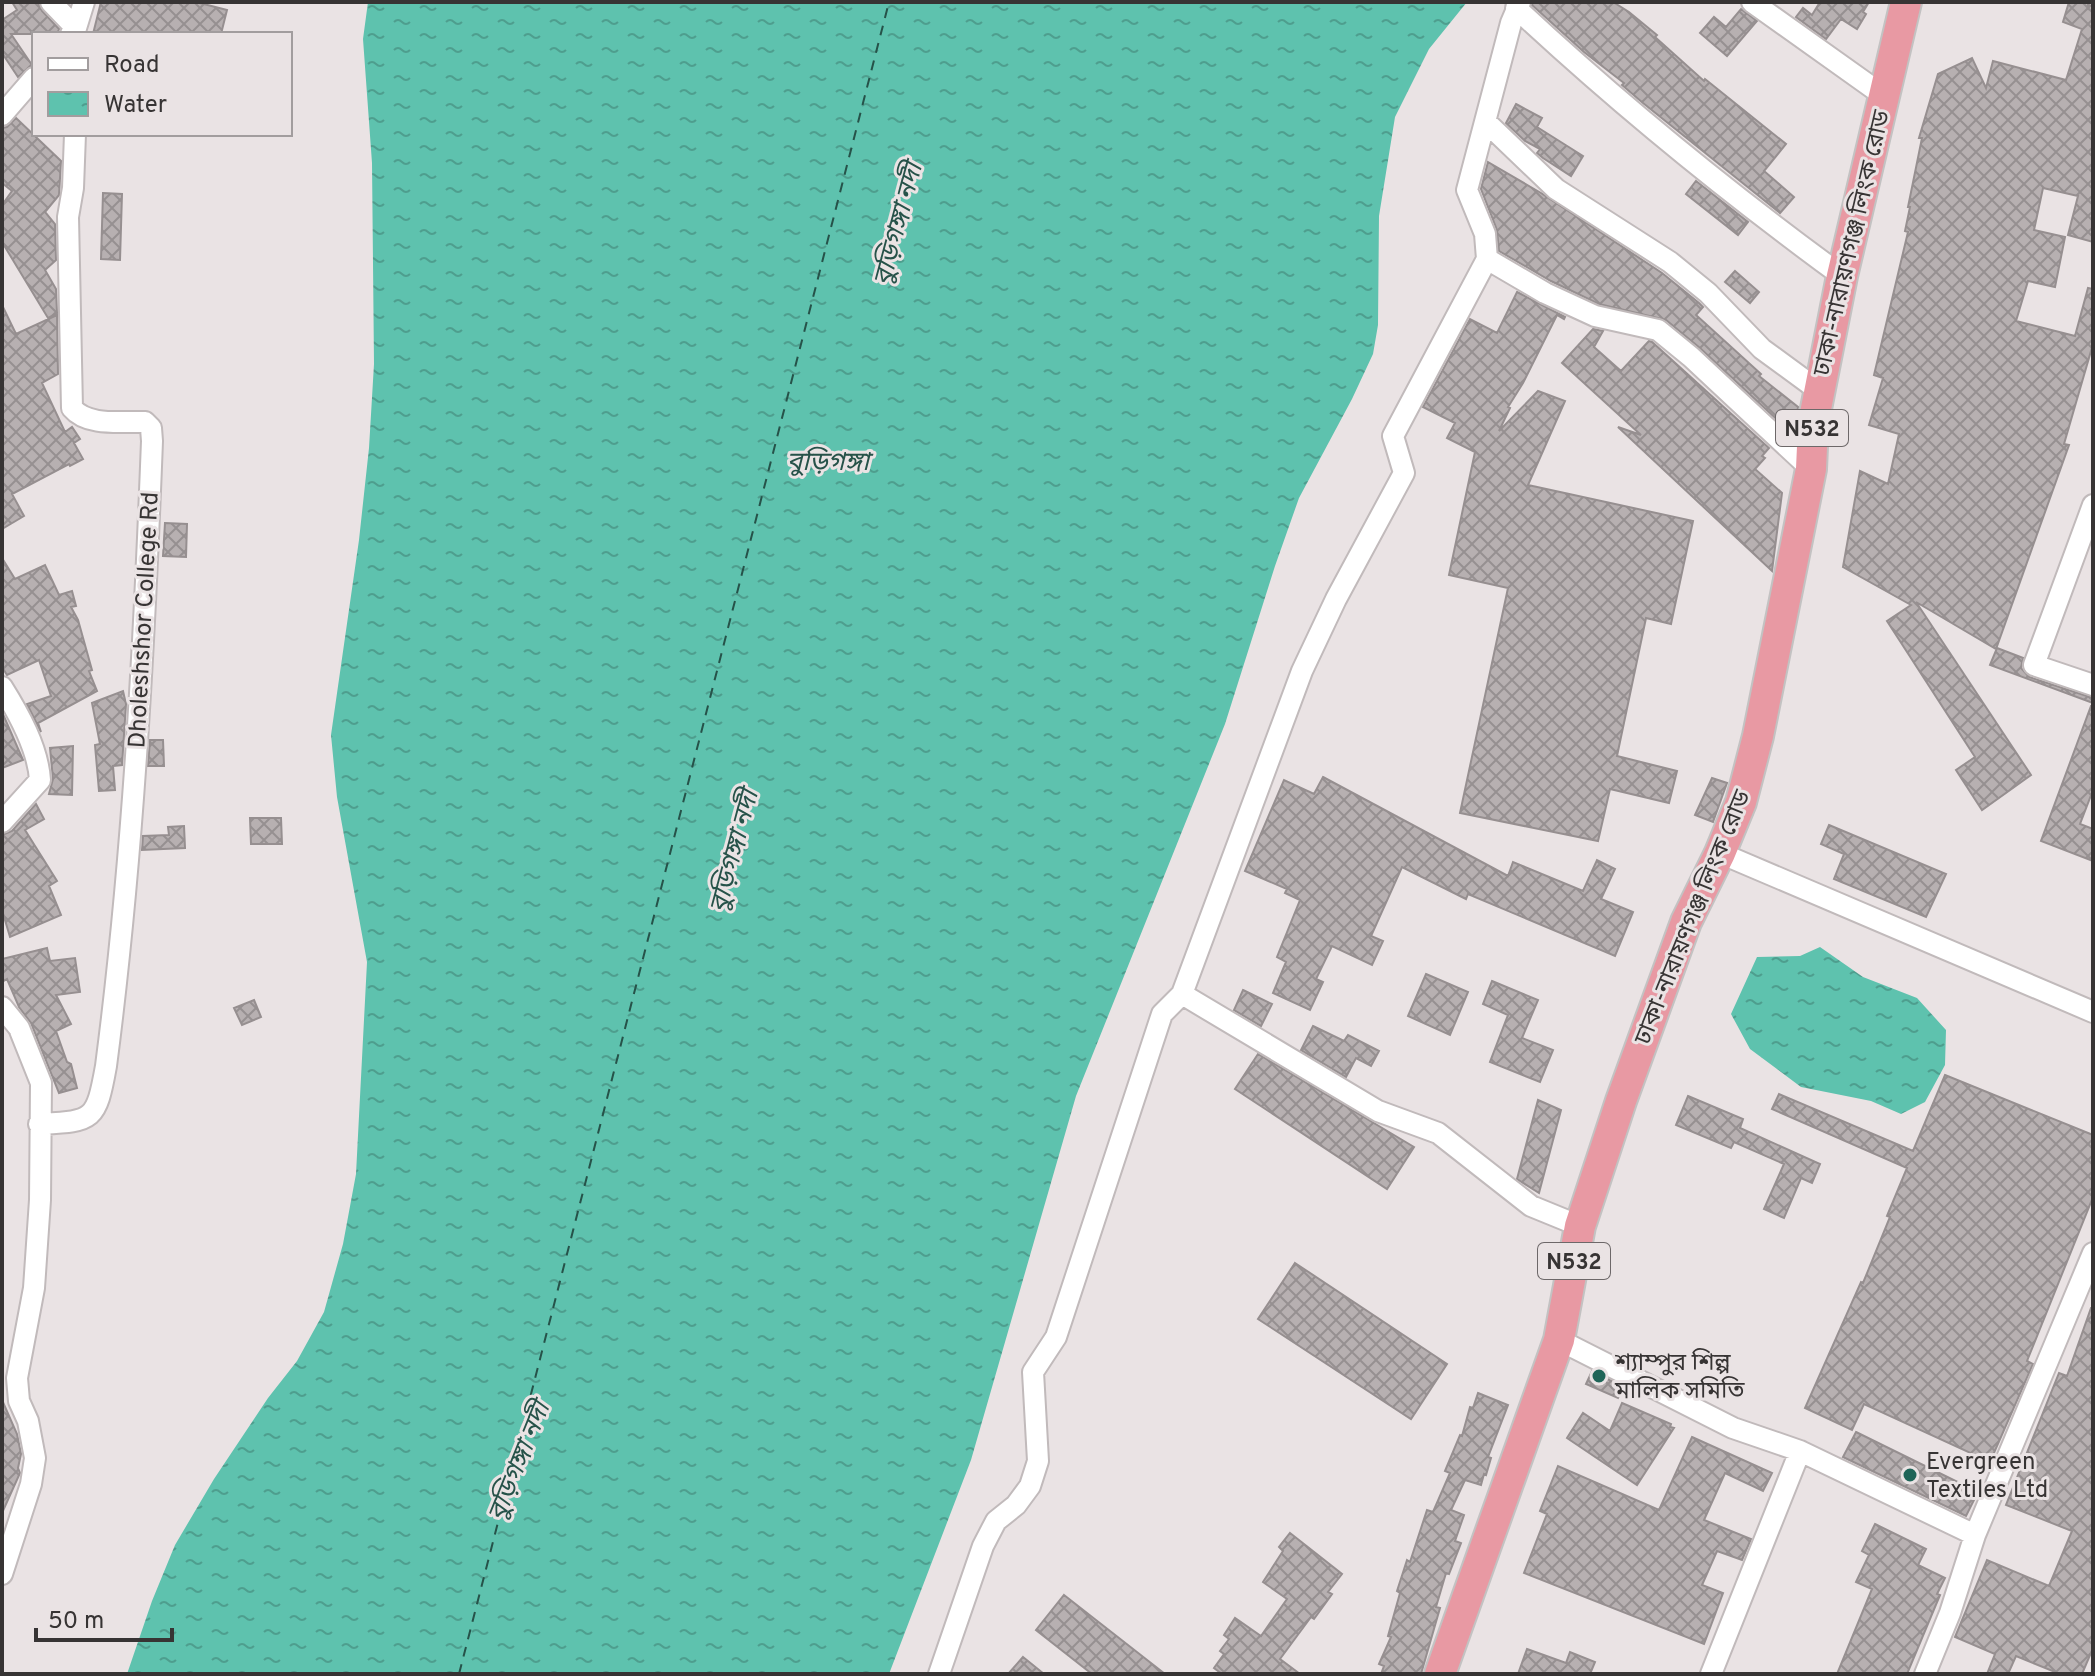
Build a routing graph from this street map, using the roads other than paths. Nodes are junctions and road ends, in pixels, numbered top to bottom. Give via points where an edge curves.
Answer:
1 (51, 2) edge
2 (84, 2) edge
3 (1752, 2) edge
4 (1906, 2) edge
5 (1518, 5) edge
6 (74, 31) edge
7 (32, 80) edge
8 (1884, 96) junction
9 (2, 115) edge
10 (1487, 123) junction
11 (75, 136) edge
12 (1487, 259) junction
13 (1842, 276) junction
14 (1818, 390) junction
15 (1811, 469) junction
16 (2093, 505) edge
17 (2093, 685) edge
18 (2, 687) edge
19 (2, 822) edge
20 (1720, 853) junction
21 (1182, 994) junction
22 (2, 1007) edge
23 (2093, 1012) edge
24 (39, 1124) junction
25 (1580, 1226) junction
26 (2093, 1253) edge
27 (2088, 1282) edge
28 (1559, 1340) junction
29 (1800, 1451) junction
30 (1975, 1535) junction
31 (2, 1574) edge
32 (939, 1674) edge
33 (1440, 1674) edge
34 (1711, 1674) edge
35 (1925, 1674) edge

1 - 6 street
2 - 6 street
3 - 8 street
4 - 8 highway, ঢাকা-নারায়ণগঞ্জ লিংক রোড / N532
5 - 10 street
5 - 13 street via 1651,130
7 - 9 street
8 - 13 highway, ঢাকা-নারায়ণগঞ্জ লিংক রোড / N532
10 - 12 street via 1467,190 1485,234
10 - 14 street via 1556,189 1670,262 1762,349
11 - 24 street, Dholeshshor College Rd via 68,217 72,408 90,420 145,422 151,428 152,456 129,849 102,1090 81,1122
12 - 15 street via 1595,316 1658,330
12 - 21 street via 1393,436 1404,473 1302,671
13 - 14 highway, ঢাকা-নারায়ণগঞ্জ লিংক রোড / N532
14 - 15 highway, ঢাকা-নারায়ণগঞ্জ লিংক রোড / N532
15 - 20 highway, ঢাকা-নারায়ণগঞ্জ লিংক রোড / N532 via 1750,774
16 - 17 street via 2034,665
18 - 19 street via 30,742 40,780
20 - 23 street
20 - 25 highway, ঢাকা-নারায়ণগঞ্জ লিংক রোড / N532 via 1661,987
21 - 25 street via 1378,1111 1438,1133 1531,1206
21 - 32 street via 1162,1014 1056,1337 1033,1372 1038,1461 1030,1486 996,1521 983,1546
22 - 24 street via 19,1028 41,1083
24 - 31 street via 34,1288 17,1378 35,1458
25 - 28 highway, ঢাকা-নারায়ণগঞ্জ লিংক রোড / N532
26 - 27 street
27 - 30 street
28 - 29 street via 1733,1428
28 - 33 highway, ঢাকা-নারায়ণগঞ্জ লিংক রোড / N532
29 - 30 street
29 - 34 street
30 - 35 street

